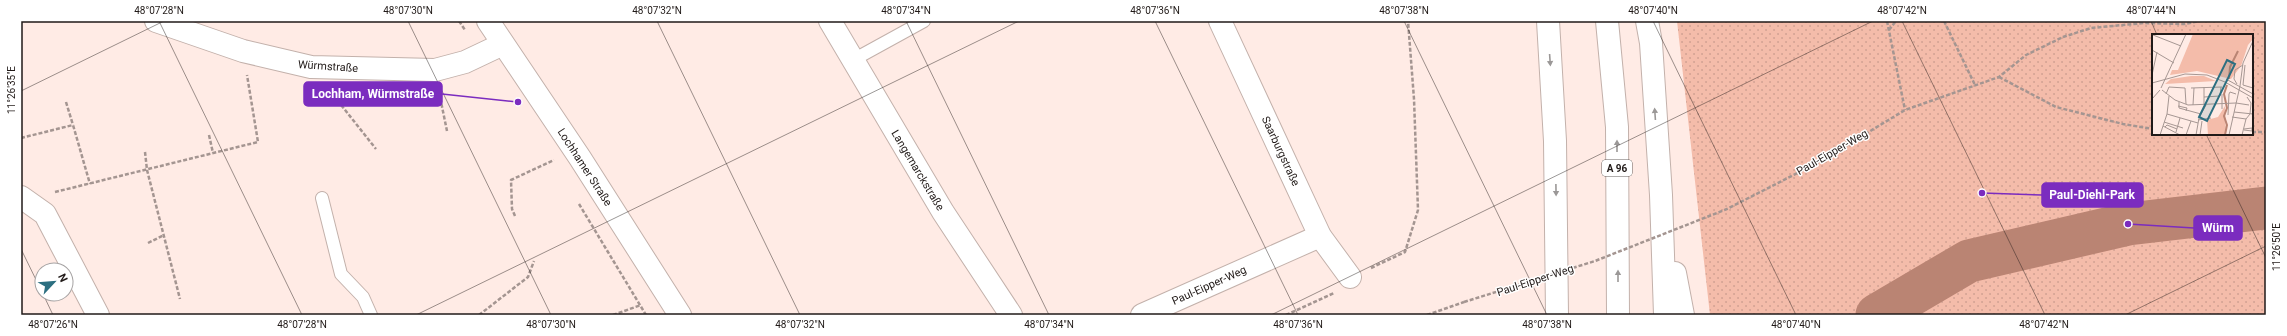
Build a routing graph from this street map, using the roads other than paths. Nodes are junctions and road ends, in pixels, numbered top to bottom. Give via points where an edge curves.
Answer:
1 (156, 21) edge
2 (488, 21) edge
3 (830, 21) edge
4 (924, 21) edge
5 (1220, 21) edge
6 (1548, 21) edge
7 (1607, 21) edge
8 (1647, 21) edge
9 (503, 44) junction
10 (853, 60) junction
11 (1661, 195) junction
12 (24, 198) edge
13 (322, 198) dead end
14 (1320, 236) junction
15 (1350, 277) road end
16 (1556, 309) edge
17 (98, 315) edge
18 (371, 315) edge
19 (680, 315) edge
20 (1011, 315) edge
21 (1142, 315) edge
22 (1618, 315) edge
23 (1666, 315) edge
24 (1683, 315) edge

1 - 9 main road, Würmstraße via 243,51 311,68 435,70 465,62
2 - 9 main road, Lochhamer Straße
3 - 10 main road, Langemarckstraße
4 - 10 lane
5 - 14 main road, Saarburgstraße
6 -> 16 main road via 1555,141
22 -> 7 main road, A 96 via 1617,127
11 -> 8 main road
9 - 19 main road, Lochhamer Straße
10 - 20 main road, Langemarckstraße via 943,212
11 - 23 main road
11 - 24 main road
12 - 17 main road via 45,214
13 - 18 lane via 341,274 363,297
14 - 15 main road, Saarburgstraße
14 - 21 main road, Paul-Eipper-Weg

